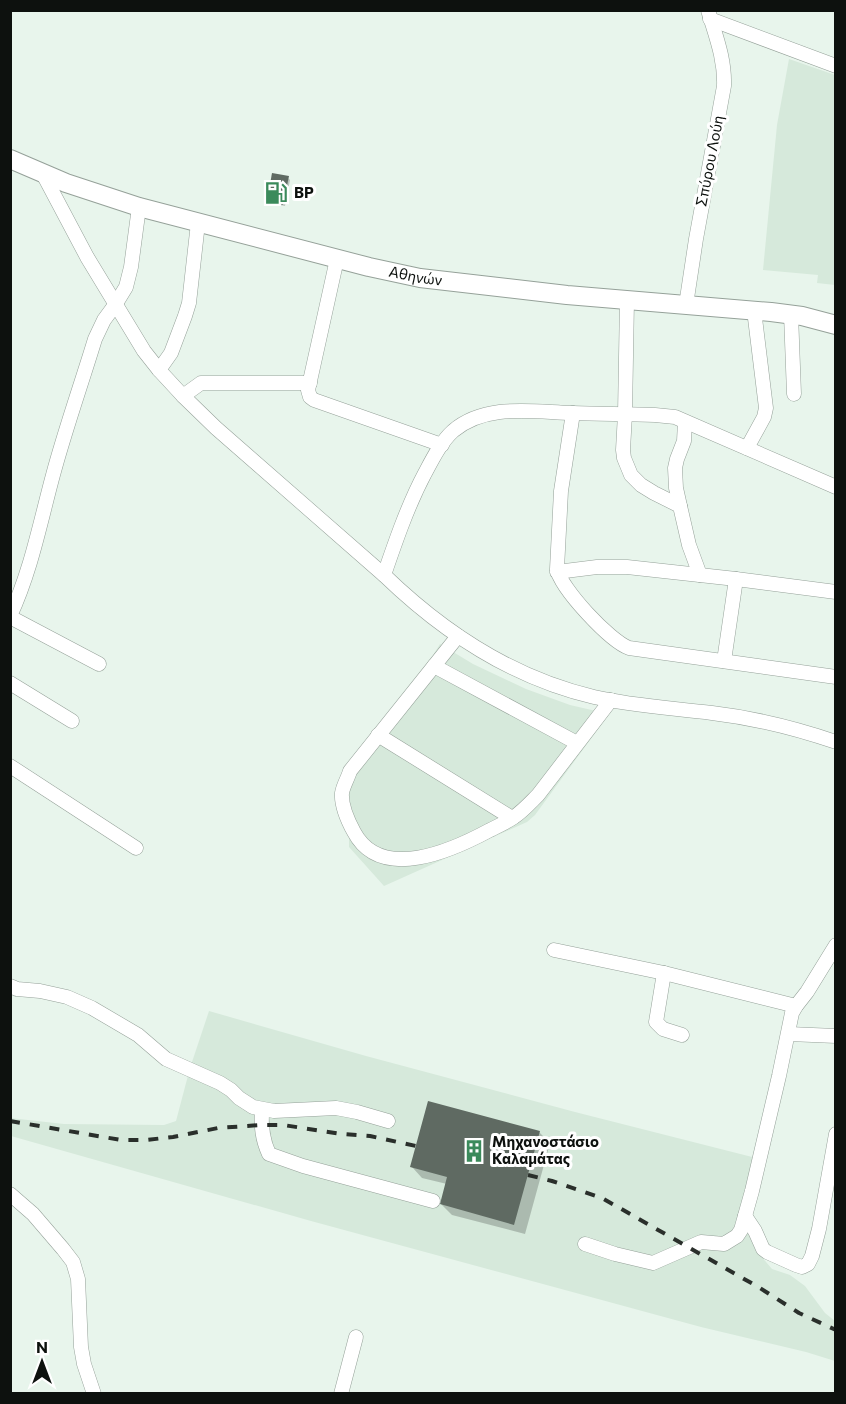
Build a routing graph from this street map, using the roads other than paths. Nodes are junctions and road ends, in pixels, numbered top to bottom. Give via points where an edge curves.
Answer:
1 (709, 15) edge
2 (836, 66) edge
3 (10, 159) edge
4 (43, 174) junction
5 (139, 207) junction
6 (198, 223) junction
7 (337, 259) junction
8 (627, 300) junction
9 (116, 305) junction
10 (686, 305) junction
11 (754, 310) junction
12 (791, 314) junction
13 (836, 326) edge
14 (159, 370) junction
15 (310, 383) junction
16 (794, 394) dead end
17 (183, 396) junction
18 (573, 413) junction
19 (625, 414) junction
20 (685, 422) junction
21 (442, 445) junction
22 (747, 448) junction
23 (836, 487) edge
24 (680, 506) junction
25 (557, 572) junction
26 (700, 574) junction
27 (384, 575) junction
28 (736, 579) junction
29 (836, 592) edge
30 (10, 616) edge
31 (458, 636) junction
32 (724, 661) junction
33 (99, 664) dead end
34 (434, 666) junction
35 (836, 677) edge
36 (10, 683) edge
37 (611, 700) junction
38 (72, 721) dead end
39 (378, 735) junction
40 (836, 742) edge
41 (577, 743) junction
42 (10, 766) edge
43 (512, 818) junction
44 (136, 848) dead end
45 (836, 945) edge
46 (555, 950) dead end
47 (664, 973) junction
48 (10, 986) edge
49 (796, 1006) junction
50 (789, 1034) junction
51 (682, 1035) dead end
52 (836, 1036) edge
53 (262, 1110) junction
54 (388, 1121) dead end
55 (836, 1134) edge
56 (10, 1194) edge
57 (433, 1201) dead end
58 (745, 1216) junction
59 (585, 1244) dead end
60 (357, 1337) dead end
61 (94, 1394) edge
62 (341, 1394) edge

1 - 2 street
1 - 10 street, Σπύρου Λούη via 722,55 724,86
3 - 4 main road, Αθηνών
4 - 5 main road, Αθηνών
4 - 9 street
5 - 6 main road, Αθηνών
5 - 9 street via 128,279
6 - 7 main road, Αθηνών
6 - 14 street via 186,316 171,353
7 - 8 main road, Αθηνών via 420,278
7 - 15 street
8 - 10 main road, Αθηνών
8 - 19 street
9 - 14 street
9 - 30 street via 95,339 20,597
10 - 11 main road, Αθηνών
11 - 12 main road, Αθηνών
11 - 22 street via 765,408
12 - 13 main road, Αθηνών
12 - 16 street
14 - 17 street
15 - 17 street via 201,383
15 - 21 street via 309,395 314,400
17 - 27 street
18 - 19 street
18 - 21 street via 512,411 484,415 458,427
18 - 25 street via 561,491
19 - 20 street via 664,415
19 - 24 street via 623,450 631,474 641,485
20 - 22 street
20 - 24 street via 684,441 675,468
21 - 27 street via 415,494
22 - 23 street
24 - 26 street
25 - 26 street via 612,567
25 - 32 street via 587,612 625,646
26 - 28 street
27 - 31 street
28 - 29 street
28 - 32 street
30 - 33 street
31 - 34 street
31 - 37 street via 521,672
32 - 35 street
34 - 39 street
34 - 41 street
36 - 38 street
37 - 40 street via 734,716
37 - 41 street
39 - 43 street
39 - 43 street via 350,771 342,793 346,818 372,852 394,859 442,853
41 - 43 street via 538,795
42 - 44 street
45 - 49 street
46 - 47 street
47 - 49 street
47 - 51 street via 656,1022 663,1029
48 - 53 street via 67,997 92,1008 138,1035 166,1059 220,1083
49 - 50 street
50 - 52 street
50 - 58 street
53 - 54 street via 336,1108
53 - 57 street via 263,1142 268,1154
55 - 58 street via 819,1229 808,1264 796,1265 763,1249
56 - 61 street via 33,1214 73,1262 78,1279 81,1347
58 - 59 street via 733,1240 720,1244 701,1242 653,1263
60 - 62 street

